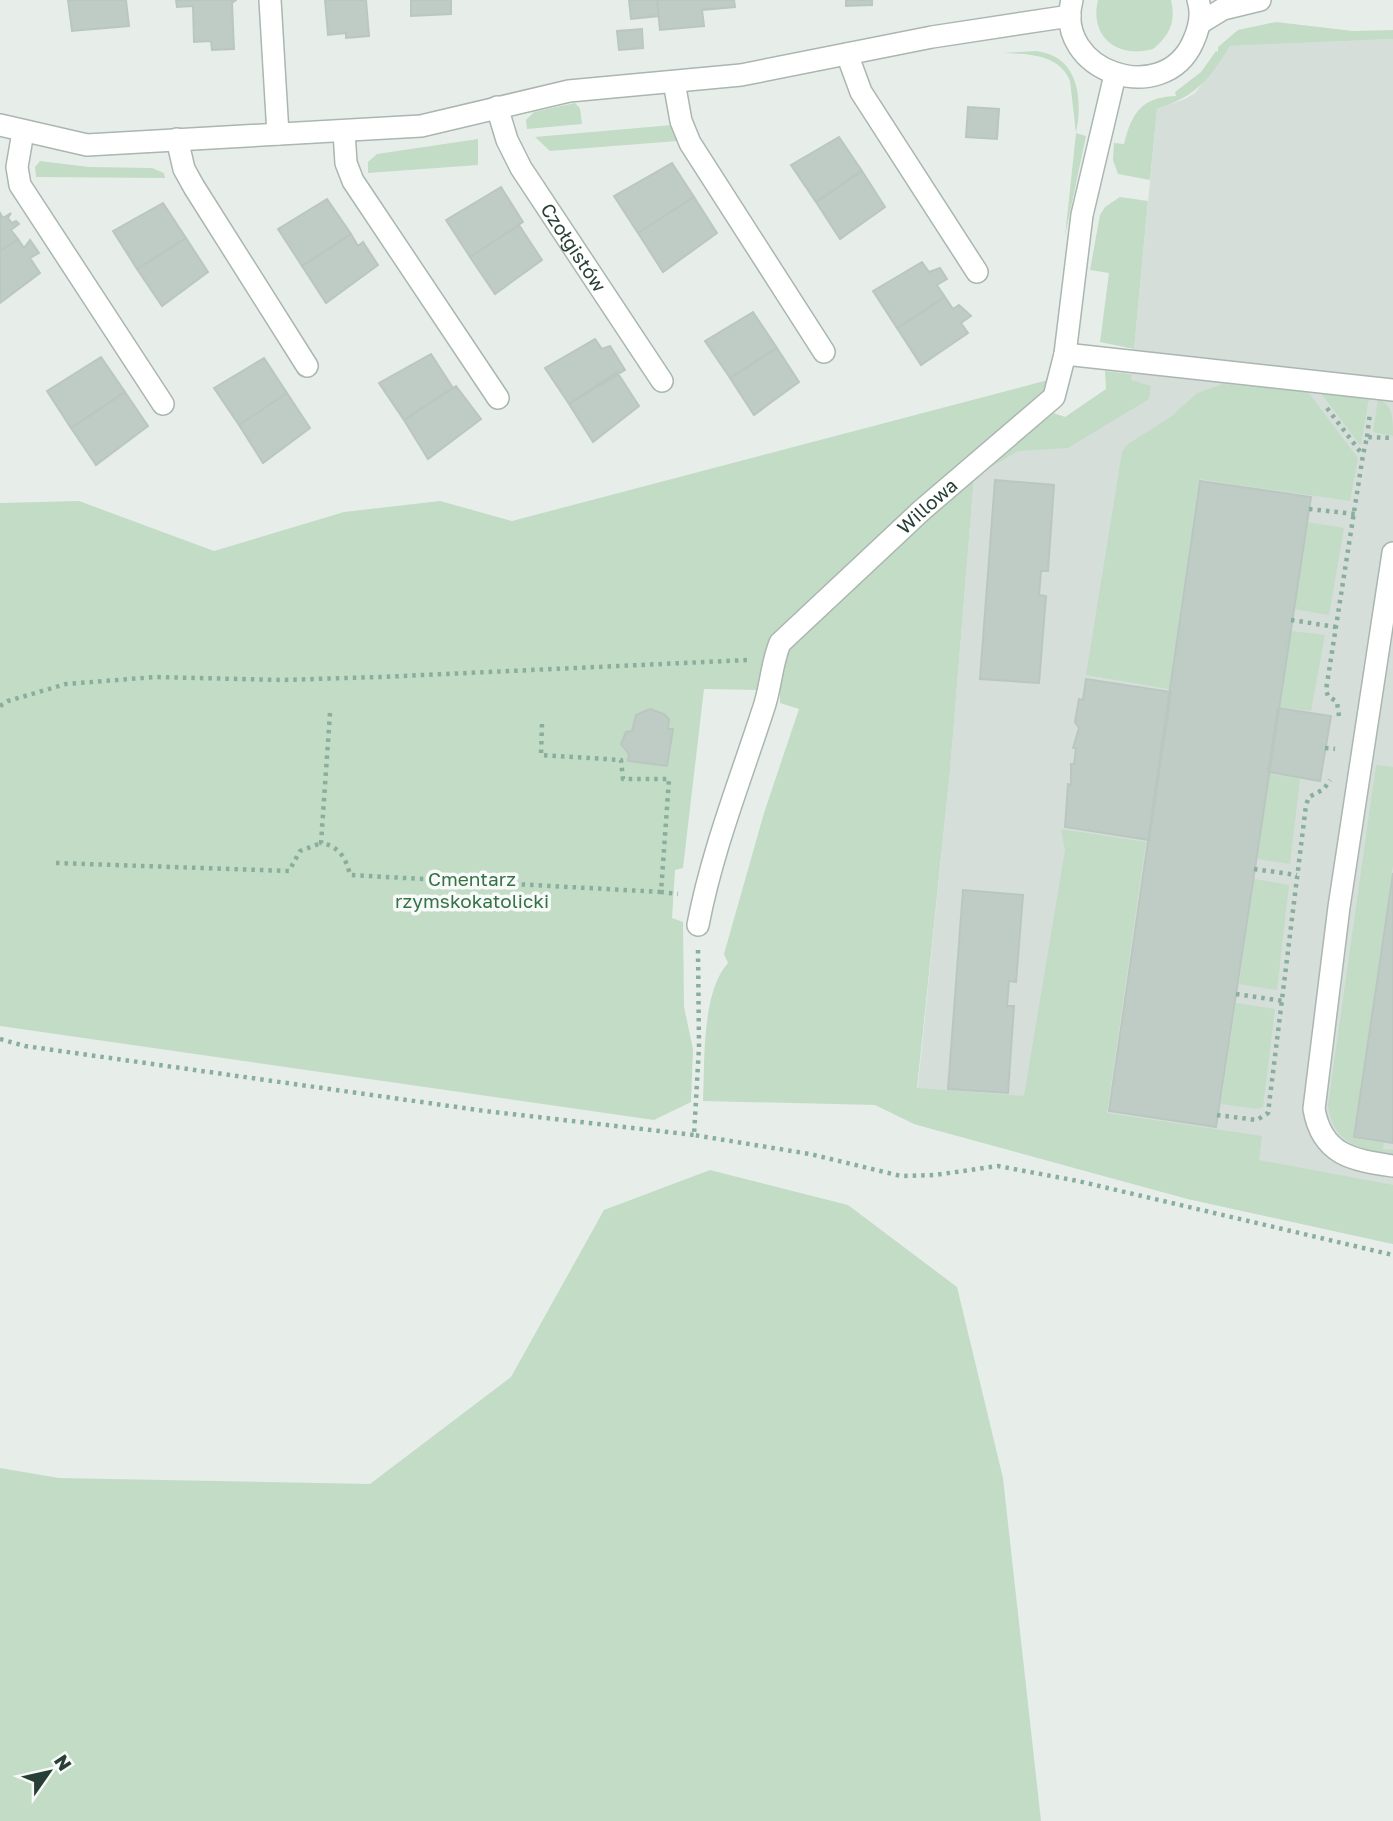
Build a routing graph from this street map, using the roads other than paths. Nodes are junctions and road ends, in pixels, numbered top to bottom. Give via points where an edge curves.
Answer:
1 (270, 0) edge
2 (1198, 0) edge
3 (1260, 0) edge
4 (1071, 8) edge
5 (1200, 23) junction
6 (847, 54) junction
7 (1115, 75) junction
8 (674, 82) junction
9 (497, 107) junction
10 (0, 125) edge
11 (23, 132) junction
12 (344, 132) junction
13 (278, 134) junction
14 (177, 139) junction
15 (976, 272) dead end
16 (824, 352) dead end
17 (1065, 354) junction
18 (307, 366) dead end
19 (662, 381) dead end
20 (1393, 390) edge
21 (498, 398) dead end
22 (163, 404) dead end
23 (1393, 553) edge
24 (698, 925) road end
25 (1393, 1166) edge

1 - 13 street
2 - 5 street
3 - 5 street via 1223,9
4 - 6 street
4 - 7 street via 1074,36 1084,53
5 - 7 street via 1191,47 1166,71 1142,78
6 - 8 street via 764,71
6 - 15 street via 861,92
7 - 17 street, Willowa via 1082,215
8 - 9 street via 592,88
8 - 16 street via 690,143
9 - 12 street via 421,126
9 - 19 street, Czołgistów via 521,168
10 - 11 street
11 - 14 street via 87,145
11 - 22 street via 17,167 20,185
12 - 13 street
12 - 21 street via 346,163 353,181
13 - 14 street
14 - 18 street via 194,187
17 - 20 street
17 - 24 street, Willowa via 1059,385 1047,407 922,510 788,633 774,658 765,706
23 - 25 street via 1314,1108 1322,1137 1335,1150 1361,1162

